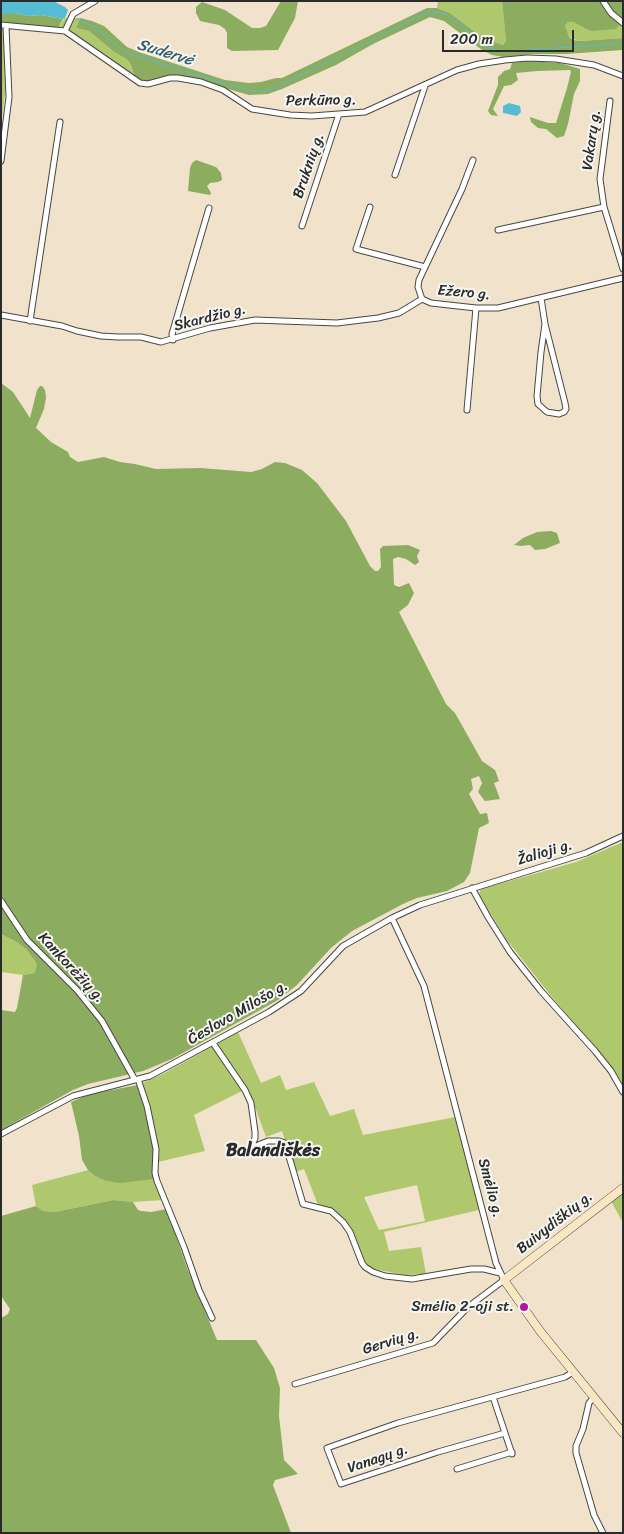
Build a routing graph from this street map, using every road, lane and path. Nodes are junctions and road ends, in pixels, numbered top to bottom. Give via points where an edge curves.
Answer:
1 (95, 1) edge
2 (603, 1) edge
3 (623, 22) edge
4 (4, 25) edge
5 (65, 32) junction
6 (623, 76) edge
7 (425, 86) junction
8 (610, 101) dead end
9 (339, 114) junction
10 (60, 122) dead end
11 (474, 160) dead end
12 (1, 161) edge
13 (395, 176) dead end
14 (370, 207) dead end
15 (604, 207) junction
16 (209, 208) dead end
17 (302, 226) dead end
18 (498, 230) dead end
19 (425, 267) junction
20 (623, 269) edge
21 (623, 278) edge
22 (541, 298) junction
23 (422, 299) junction
24 (476, 308) junction
25 (1, 315) edge
26 (30, 320) junction
27 (545, 324) junction
28 (173, 340) junction
29 (467, 410) dead end
30 (623, 836) edge
31 (472, 888) junction
32 (1, 901) edge
33 (392, 918) junction
34 (213, 1043) junction
35 (136, 1080) junction
36 (623, 1092) edge
37 (1, 1134) edge
38 (623, 1188) edge
39 (502, 1276) junction
40 (212, 1318) dead end
41 (573, 1372) junction
42 (295, 1384) dead end
43 (493, 1397) junction
44 (594, 1397) junction
45 (505, 1433) junction
46 (623, 1434) edge
47 (457, 1469) dead end
48 (603, 1533) edge

1 - 5 street via 73,14
2 - 3 street
4 - 5 street, Perkūno g.
4 - 12 street via 9,97
5 - 9 street, Perkūno g. via 140,83 178,78 223,90 257,111 305,116
6 - 7 street, Perkūno g. via 594,65 527,58 468,66
7 - 9 street, Perkūno g. via 371,110
7 - 13 street
8 - 15 street, Vakarų g. via 600,171
9 - 17 street, Bruknių g.
10 - 26 street
11 - 19 street, Ežero g.
14 - 19 street via 356,249
15 - 18 street
15 - 20 street, Vakarų g.
16 - 28 street via 172,334
19 - 23 street, Ežero g. via 418,284
21 - 22 street, Ežero g.
22 - 24 street, Ežero g. via 498,308
22 - 27 street
23 - 24 street, Ežero g.
23 - 28 street, Skardžio g. via 399,313 378,318 336,323 255,320 195,332
24 - 29 street
25 - 26 street, Skardžio g.
26 - 28 street, Skardžio g. via 112,337 141,336 161,342
27 - 27 street via 538,404 547,412 559,414 566,409
30 - 31 street, Žalioji g. via 569,859
31 - 33 street, Česlovo Milošo g.
31 - 36 street via 510,952 595,1051
32 - 35 street, Kankorėžių g. via 27,940 77,990 102,1021
33 - 34 street, Česlovo Milošo g. via 343,946 301,991 287,1001
33 - 39 street, Smėlio g. via 424,986 473,1178
34 - 35 street, Česlovo Milošo g. via 172,1066
34 - 39 street via 251,1103 255,1138 251,1148 268,1141 285,1143 303,1204 330,1211 343,1222 366,1267 385,1276 412,1279 470,1269 484,1269
35 - 37 street, Česlovo Milošo g. via 74,1096
35 - 40 street via 148,1106 156,1149 157,1181
38 - 39 main road, Buivydiškių g.
39 - 41 main road, Smėlio g.
39 - 42 street, Gervių g. via 433,1343
41 - 43 street, Vanagų g.
41 - 44 main road, Smėlio g.
43 - 45 street
43 - 45 street, Vanagų g. via 398,1423 327,1448 341,1484
44 - 46 main road, Smėlio g.
44 - 48 street via 589,1403 576,1453 594,1515
45 - 47 street via 512,1454

